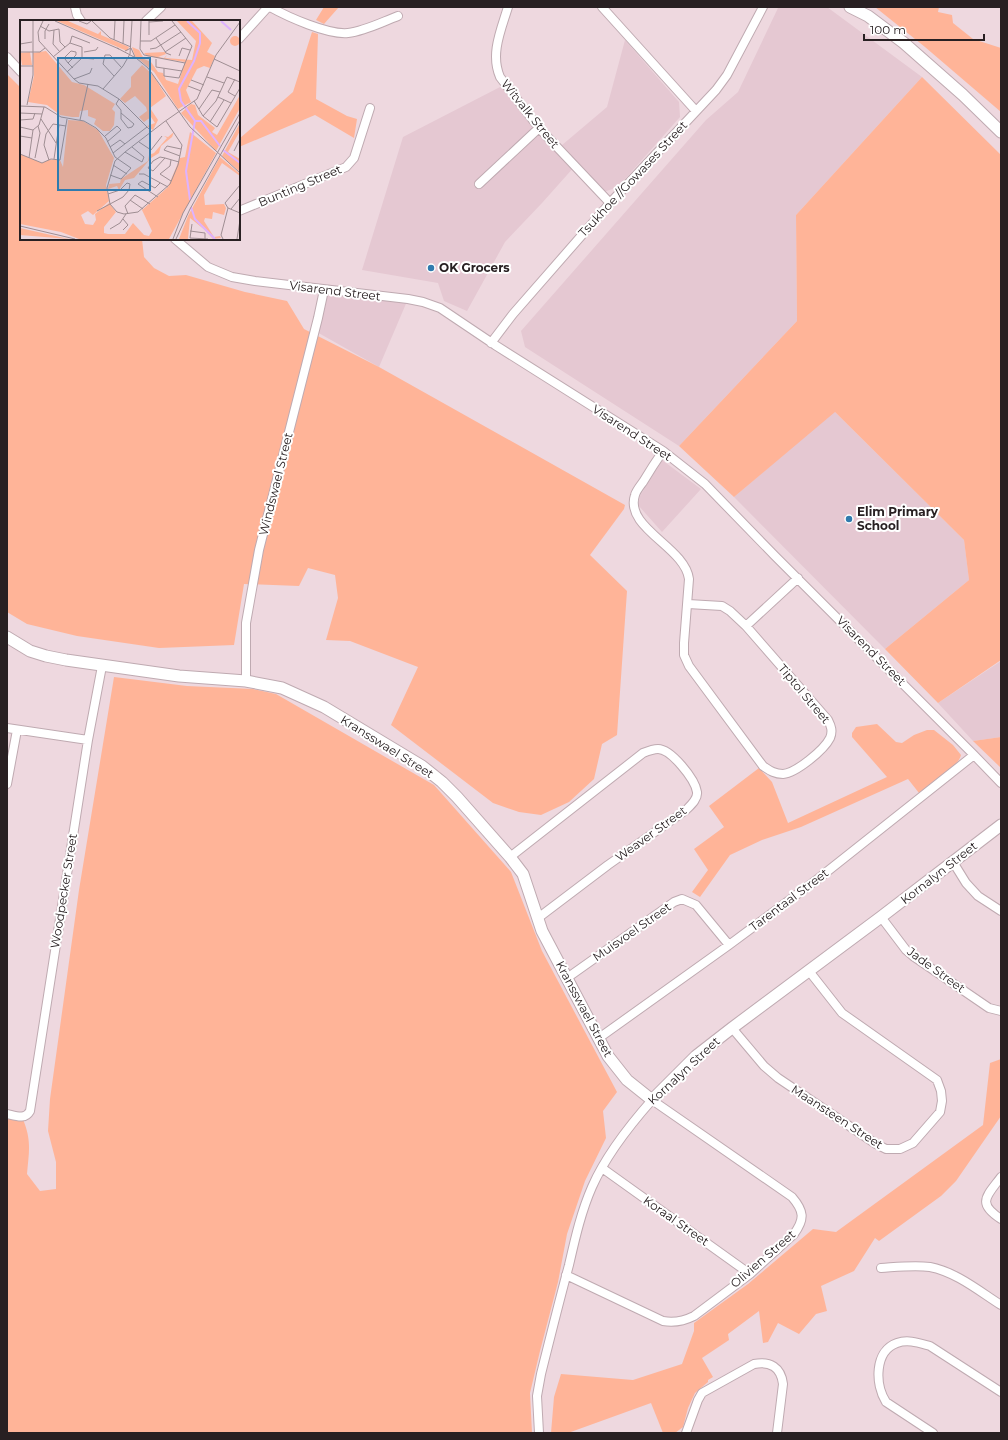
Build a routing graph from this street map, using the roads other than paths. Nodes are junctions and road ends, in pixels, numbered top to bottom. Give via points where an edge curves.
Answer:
1 (75, 7) edge
2 (161, 7) edge
3 (269, 7) edge
4 (508, 7) edge
5 (602, 7) edge
6 (763, 7) edge
7 (850, 7) edge
8 (860, 7) edge
9 (398, 16) dead end
10 (868, 16) junction
11 (80, 20) edge
12 (147, 20) edge
13 (240, 38) edge
14 (7, 57) edge
15 (20, 71) edge
16 (370, 108) dead end
17 (696, 111) junction
18 (539, 128) junction
19 (1001, 132) edge
20 (479, 184) dead end
21 (610, 203) junction
22 (240, 211) edge
23 (176, 240) edge
24 (324, 290) junction
25 (491, 343) junction
26 (662, 451) junction
27 (798, 578) junction
28 (688, 604) junction
29 (746, 626) junction
30 (7, 637) edge
31 (102, 666) junction
32 (246, 681) junction
33 (7, 728) edge
34 (17, 730) junction
35 (88, 740) junction
36 (974, 755) junction
37 (1001, 783) edge
38 (7, 784) edge
39 (1001, 825) edge
40 (510, 857) junction
41 (953, 862) junction
42 (1001, 911) edge
43 (881, 917) junction
44 (538, 918) junction
45 (729, 945) junction
46 (809, 971) junction
47 (567, 978) junction
48 (1001, 1011) edge
49 (732, 1028) junction
50 (599, 1038) junction
51 (652, 1100) junction
52 (7, 1114) edge
53 (602, 1168) junction
54 (1001, 1177) edge
55 (1001, 1219) edge
56 (881, 1268) dead end
57 (750, 1274) junction
58 (566, 1275) junction
59 (1001, 1305) edge
60 (1001, 1392) edge
61 (539, 1433) edge
62 (686, 1433) edge
63 (777, 1433) edge
64 (933, 1433) edge

1 - 11 street
2 - 12 street
3 - 9 street via 324,30 347,33
3 - 13 street
4 - 18 street, Witvalk Street via 496,47 497,69 500,77
5 - 17 street
6 - 17 street, Tsukhoe //Gowases Street via 727,75
7 - 10 street
8 - 10 street
10 - 19 street via 931,66
14 - 15 street
16 - 22 street, Bunting Street via 354,158 346,167
17 - 21 street, Tsukhoe //Gowases Street
18 - 20 street
18 - 21 street, Witvalk Street
21 - 25 street, Tsukhoe //Gowases Street via 512,314
23 - 24 street, Visarend Street via 208,267 232,277
24 - 25 street, Visarend Street via 424,302 440,308
24 - 32 street, Windswael Street via 252,582 246,623
25 - 26 street, Visarend Street
26 - 27 street, Visarend Street via 705,484
26 - 28 street, Tiptol Street via 635,494 634,510 645,526 684,564 689,579
27 - 29 street
27 - 36 street, Visarend Street
28 - 29 street, Tiptol Street via 722,606
28 - 29 street, Tiptol Street via 684,655 689,666 763,766 772,772 792,772 823,747 830,737 831,726
30 - 31 street, Kransswael Street via 30,651 46,656
31 - 32 street, Kransswael Street
31 - 35 street, Woodpecker Street
32 - 40 street, Kransswael Street via 282,688 324,707 422,766 457,797
33 - 34 street
34 - 35 street
34 - 38 street
35 - 52 street, Woodpecker Street via 30,1111 22,1117
36 - 37 street, Visarend Street
36 - 45 street, Tarentaal Street via 819,878
39 - 41 street, Kornalyn Street
40 - 44 street, Kransswael Street via 523,874
40 - 44 street, Weaver Street via 643,753 659,749 668,752 679,762 694,784 697,793 686,810
41 - 42 street via 978,896
41 - 43 street, Kornalyn Street
43 - 46 street, Kornalyn Street
43 - 48 street, Jade Street via 913,956 989,1008
44 - 47 street, Kransswael Street via 542,931
45 - 47 street, Muisvoel Street via 696,905 682,899 674,902
45 - 50 street, Tarentaal Street
46 - 49 street, Kornalyn Street
46 - 49 street, Maansteen Street via 842,1013 937,1080 942,1101 940,1112 913,1143 900,1148 886,1149 876,1144 778,1078 764,1066
47 - 50 street, Kransswael Street
49 - 51 street, Kornalyn Street via 696,1056
50 - 51 street, Kransswael Street via 608,1056 627,1080
51 - 53 street, Kornalyn Street via 626,1130
51 - 57 street, Olivien Street via 792,1197 800,1206 803,1219 800,1227
53 - 57 street, Koraal Street
53 - 58 street, Kornalyn Street via 585,1207
54 - 55 street via 988,1194 986,1204 990,1212
56 - 59 street via 917,1266 943,1271
57 - 58 street, Olivien Street via 694,1316 670,1322
58 - 61 street, Kornalyn Street via 537,1396
60 - 64 street via 930,1346 907,1341 896,1343 888,1348 880,1363 881,1394 886,1402
62 - 63 street via 702,1393 762,1362 770,1364 782,1377

